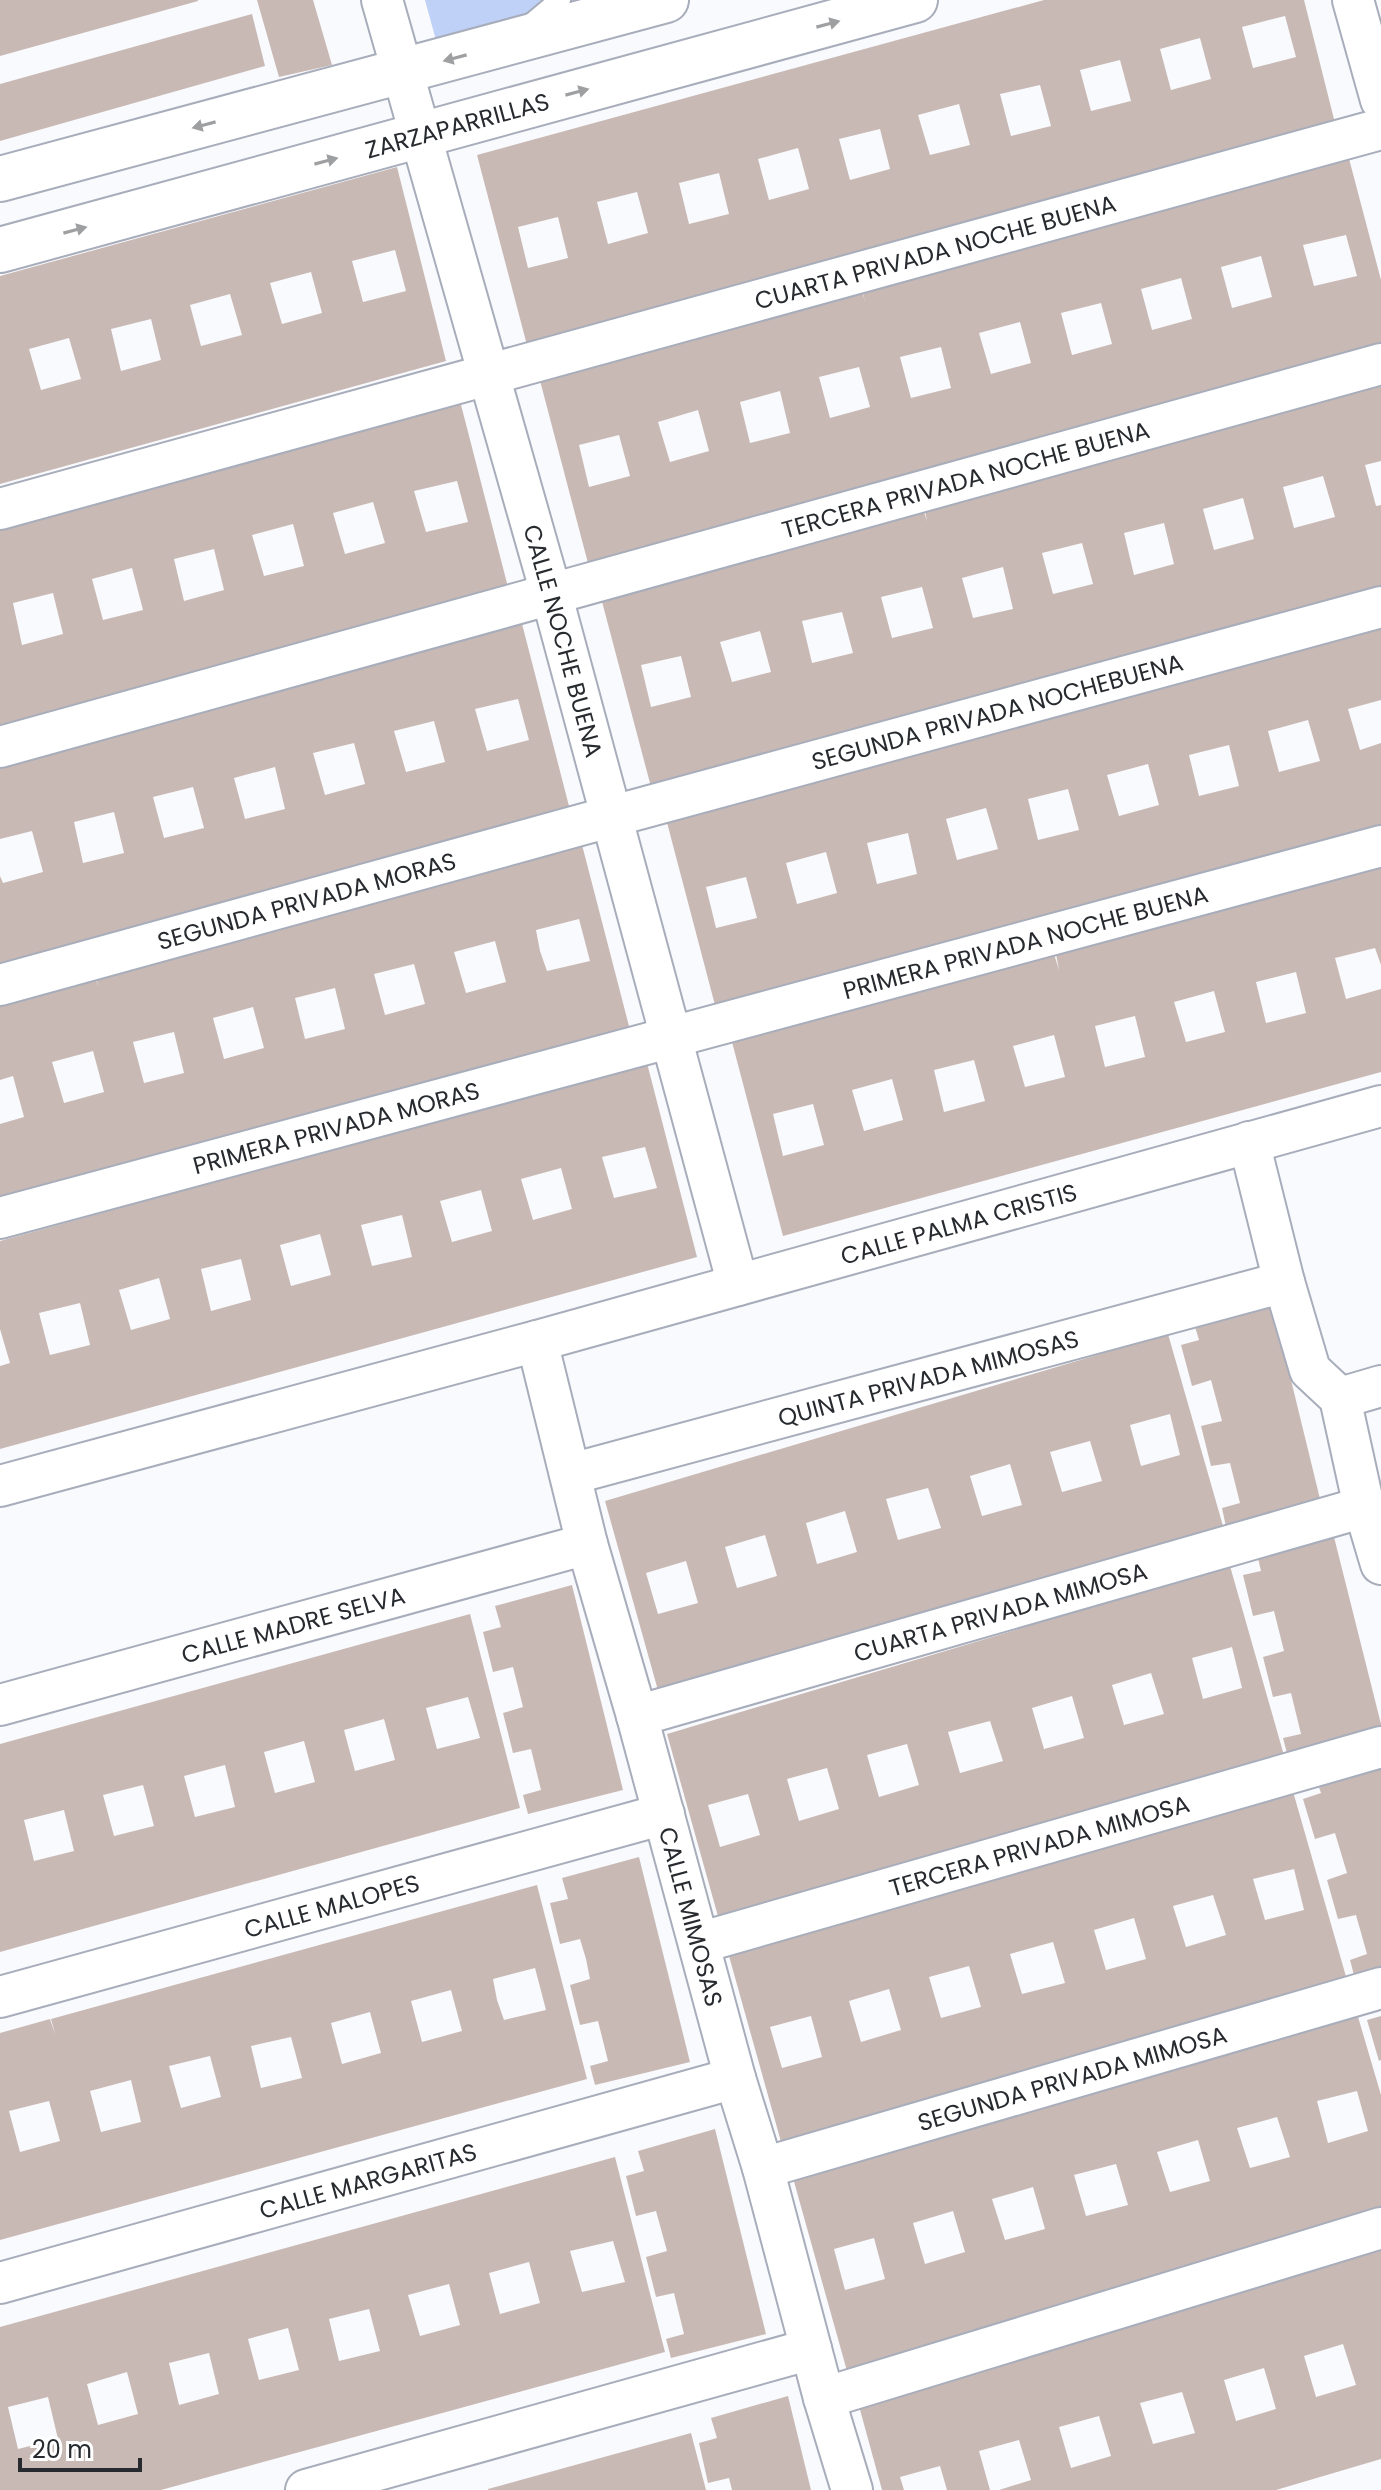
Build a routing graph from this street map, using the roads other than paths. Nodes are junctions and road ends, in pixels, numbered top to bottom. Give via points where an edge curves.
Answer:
1 (382, 0) edge
2 (560, 0) edge
3 (666, 0) edge
4 (915, 0) edge
5 (1353, 0) edge
6 (508, 43) junction
7 (402, 72) junction
8 (1381, 100) edge
9 (1381, 129) edge
10 (420, 135) junction
11 (0, 179) edge
12 (0, 250) edge
13 (1381, 364) edge
14 (489, 374) junction
15 (0, 509) edge
16 (551, 593) junction
17 (1381, 607) edge
18 (0, 747) edge
19 (613, 816) junction
20 (1381, 846) edge
21 (0, 985) edge
22 (672, 1038) junction
23 (1381, 1106) edge
24 (1249, 1142) junction
25 (0, 1218) edge
26 (1284, 1282) junction
27 (738, 1285) junction
28 (537, 1341) junction
29 (1381, 1386) edge
30 (1340, 1398) junction
31 (571, 1474) junction
32 (0, 1486) edge
33 (1364, 1507) junction
34 (587, 1544) junction
35 (1381, 1564) edge
36 (0, 1705) edge
37 (637, 1716) junction
38 (1381, 1747) edge
39 (664, 1814) junction
40 (699, 1943) junction
41 (1381, 1988) edge
42 (0, 1997) edge
43 (735, 2078) junction
44 (763, 2168) junction
45 (1381, 2228) edge
46 (0, 2283) edge
47 (811, 2349) junction
48 (824, 2398) junction
49 (306, 2490) edge
50 (852, 2490) edge

1 - 7 street, CALLE NOCHE BUENA
2 - 6 lane
3 - 6 street
10 -> 4 street, ZARZAPARRILLAS
5 - 8 street
6 -> 7 street
7 - 10 street, CALLE NOCHE BUENA
7 -> 11 street
9 - 14 street, CUARTA PRIVADA NOCHE BUENA
12 -> 10 street, ZARZAPARRILLAS
10 - 14 street, CALLE NOCHE BUENA
13 - 16 street, TERCERA PRIVADA NOCHE BUENA
14 - 15 street, CUARTA PRIVADA NOCHE BUENA
14 - 16 street, CALLE NOCHE BUENA
16 - 18 street, TERCERA PRIVADA NOCHE BUENA
16 - 19 street, CALLE NOCHE BUENA
17 - 19 street, SEGUNDA PRIVADA NOCHEBUENA
19 - 21 street, SEGUNDA PRIVADA MORAS
19 - 22 street, CALLE NOCHE BUENA
20 - 22 street, PRIMERA PRIVADA NOCHE BUENA
22 - 25 street, PRIMERA PRIVADA MORAS
22 - 27 street, CALLE NOCHE BUENA
23 - 24 street, CALLE PALMA CRISTIS
24 - 26 street
24 - 27 street, CALLE PALMA CRISTIS
26 - 30 street via 1310,1370
26 - 31 street, QUINTA PRIVADA MIMOSAS
27 - 28 street, CALLE PALMA CRISTIS
28 - 31 street, CALLE MIMOSAS
28 - 32 street, CALLE PALMA CRISTIS
29 - 30 street
30 - 33 street
31 - 34 street, CALLE MIMOSAS
33 - 35 street
33 - 37 street, CUARTA PRIVADA MIMOSA
34 - 36 street, CALLE MADRE SELVA
34 - 37 street, CALLE MIMOSAS
37 - 39 street, CALLE MIMOSAS
38 - 40 street, TERCERA PRIVADA MIMOSA
39 - 40 street, CALLE MIMOSAS
39 - 42 street, CALLE MALOPES
40 - 43 street, CALLE MIMOSAS
41 - 44 street, SEGUNDA PRIVADA MIMOSA
43 - 44 street, CALLE MIMOSAS
43 - 46 street, CALLE MARGARITAS
44 - 47 street, CALLE MIMOSAS
45 - 48 street
47 - 48 street, CALLE MIMOSAS
47 - 49 street
48 - 50 street, CALLE MIMOSAS

